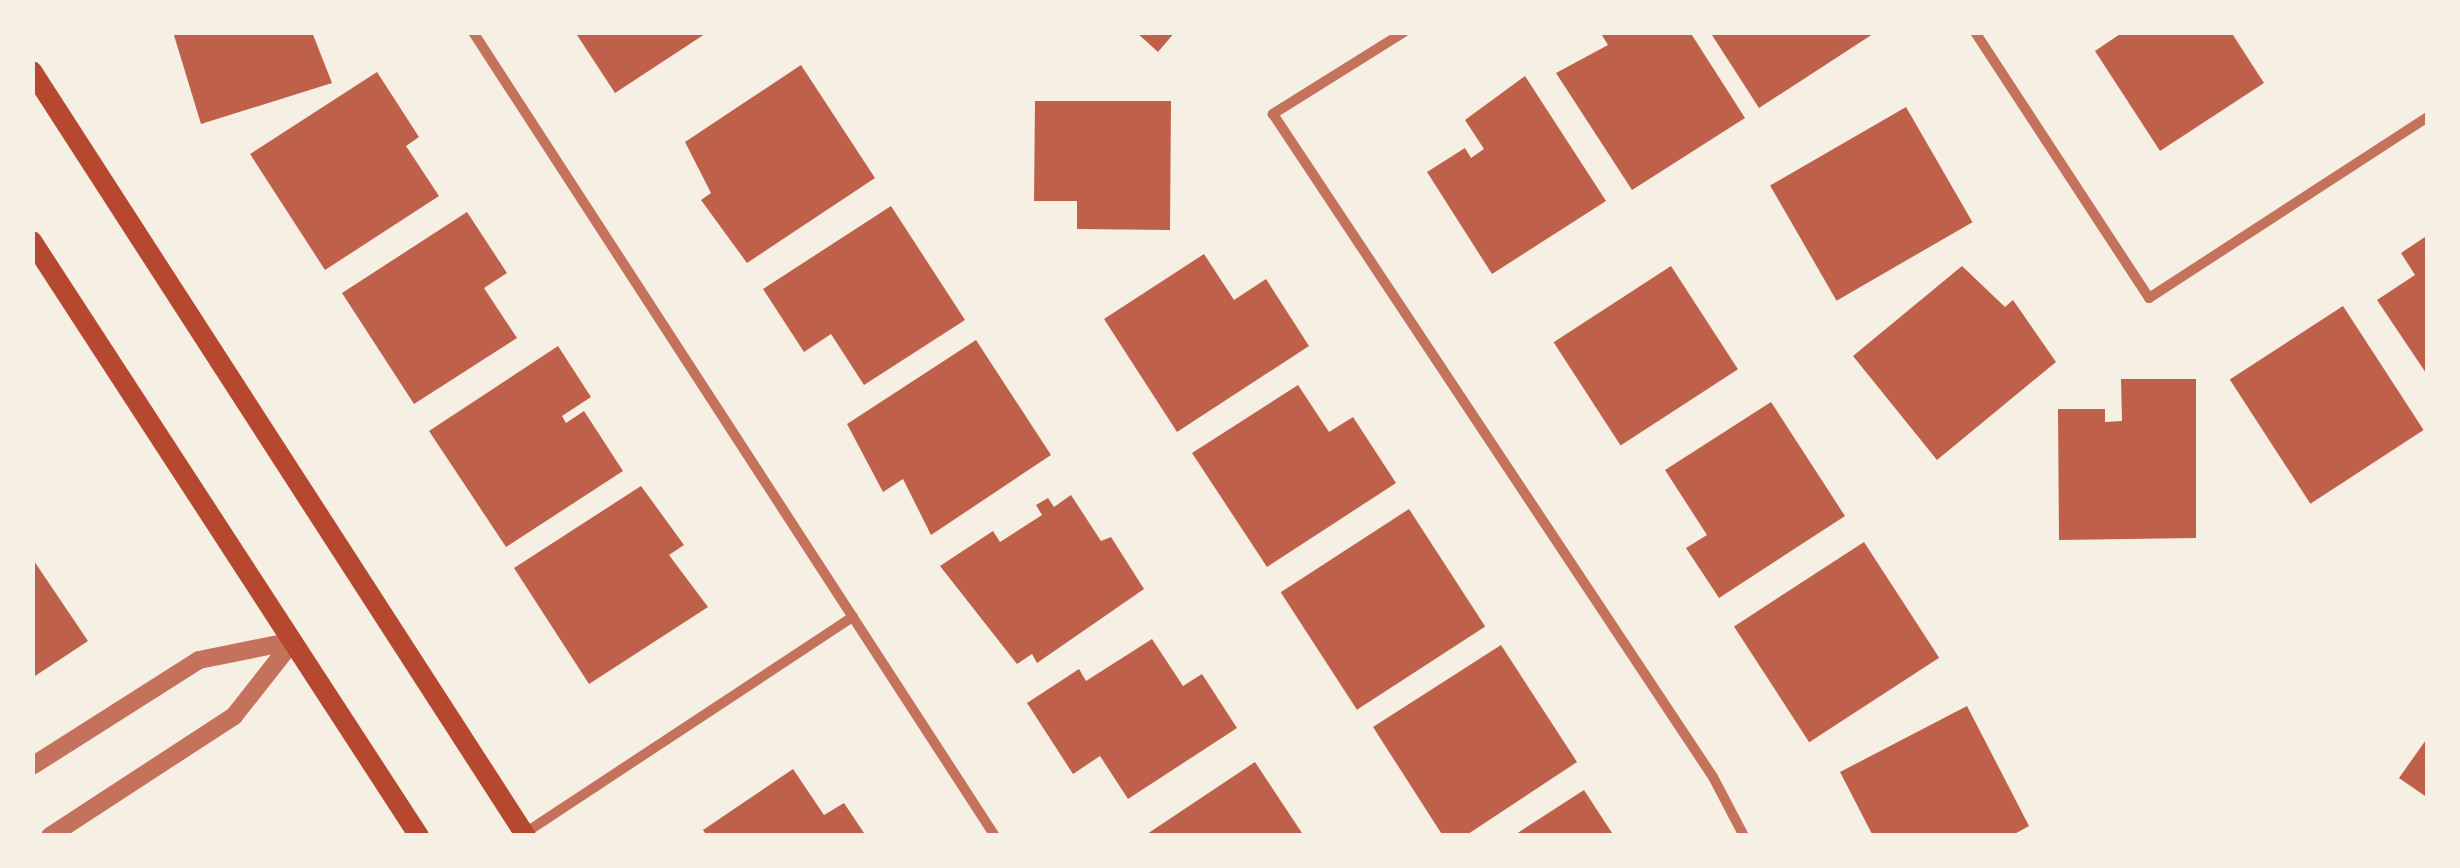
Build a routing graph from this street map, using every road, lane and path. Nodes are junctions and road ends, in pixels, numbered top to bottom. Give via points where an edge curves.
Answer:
1 (473, 32) edge
2 (1404, 32) edge
3 (1976, 32) edge
4 (32, 70) edge
5 (2428, 116) edge
6 (32, 240) edge
7 (853, 617) junction
8 (293, 641) junction
9 (32, 766) edge
10 (526, 834) edge
11 (50, 836) edge
12 (418, 836) edge
13 (995, 836) edge
14 (1744, 836) edge

1 - 7 street
2 - 14 street via 1273,114 1713,777
3 - 5 street via 2150,298
4 - 10 main road
6 - 8 main road
7 - 10 street
7 - 13 street
8 - 9 street via 199,660
8 - 11 street via 234,716
8 - 12 main road

